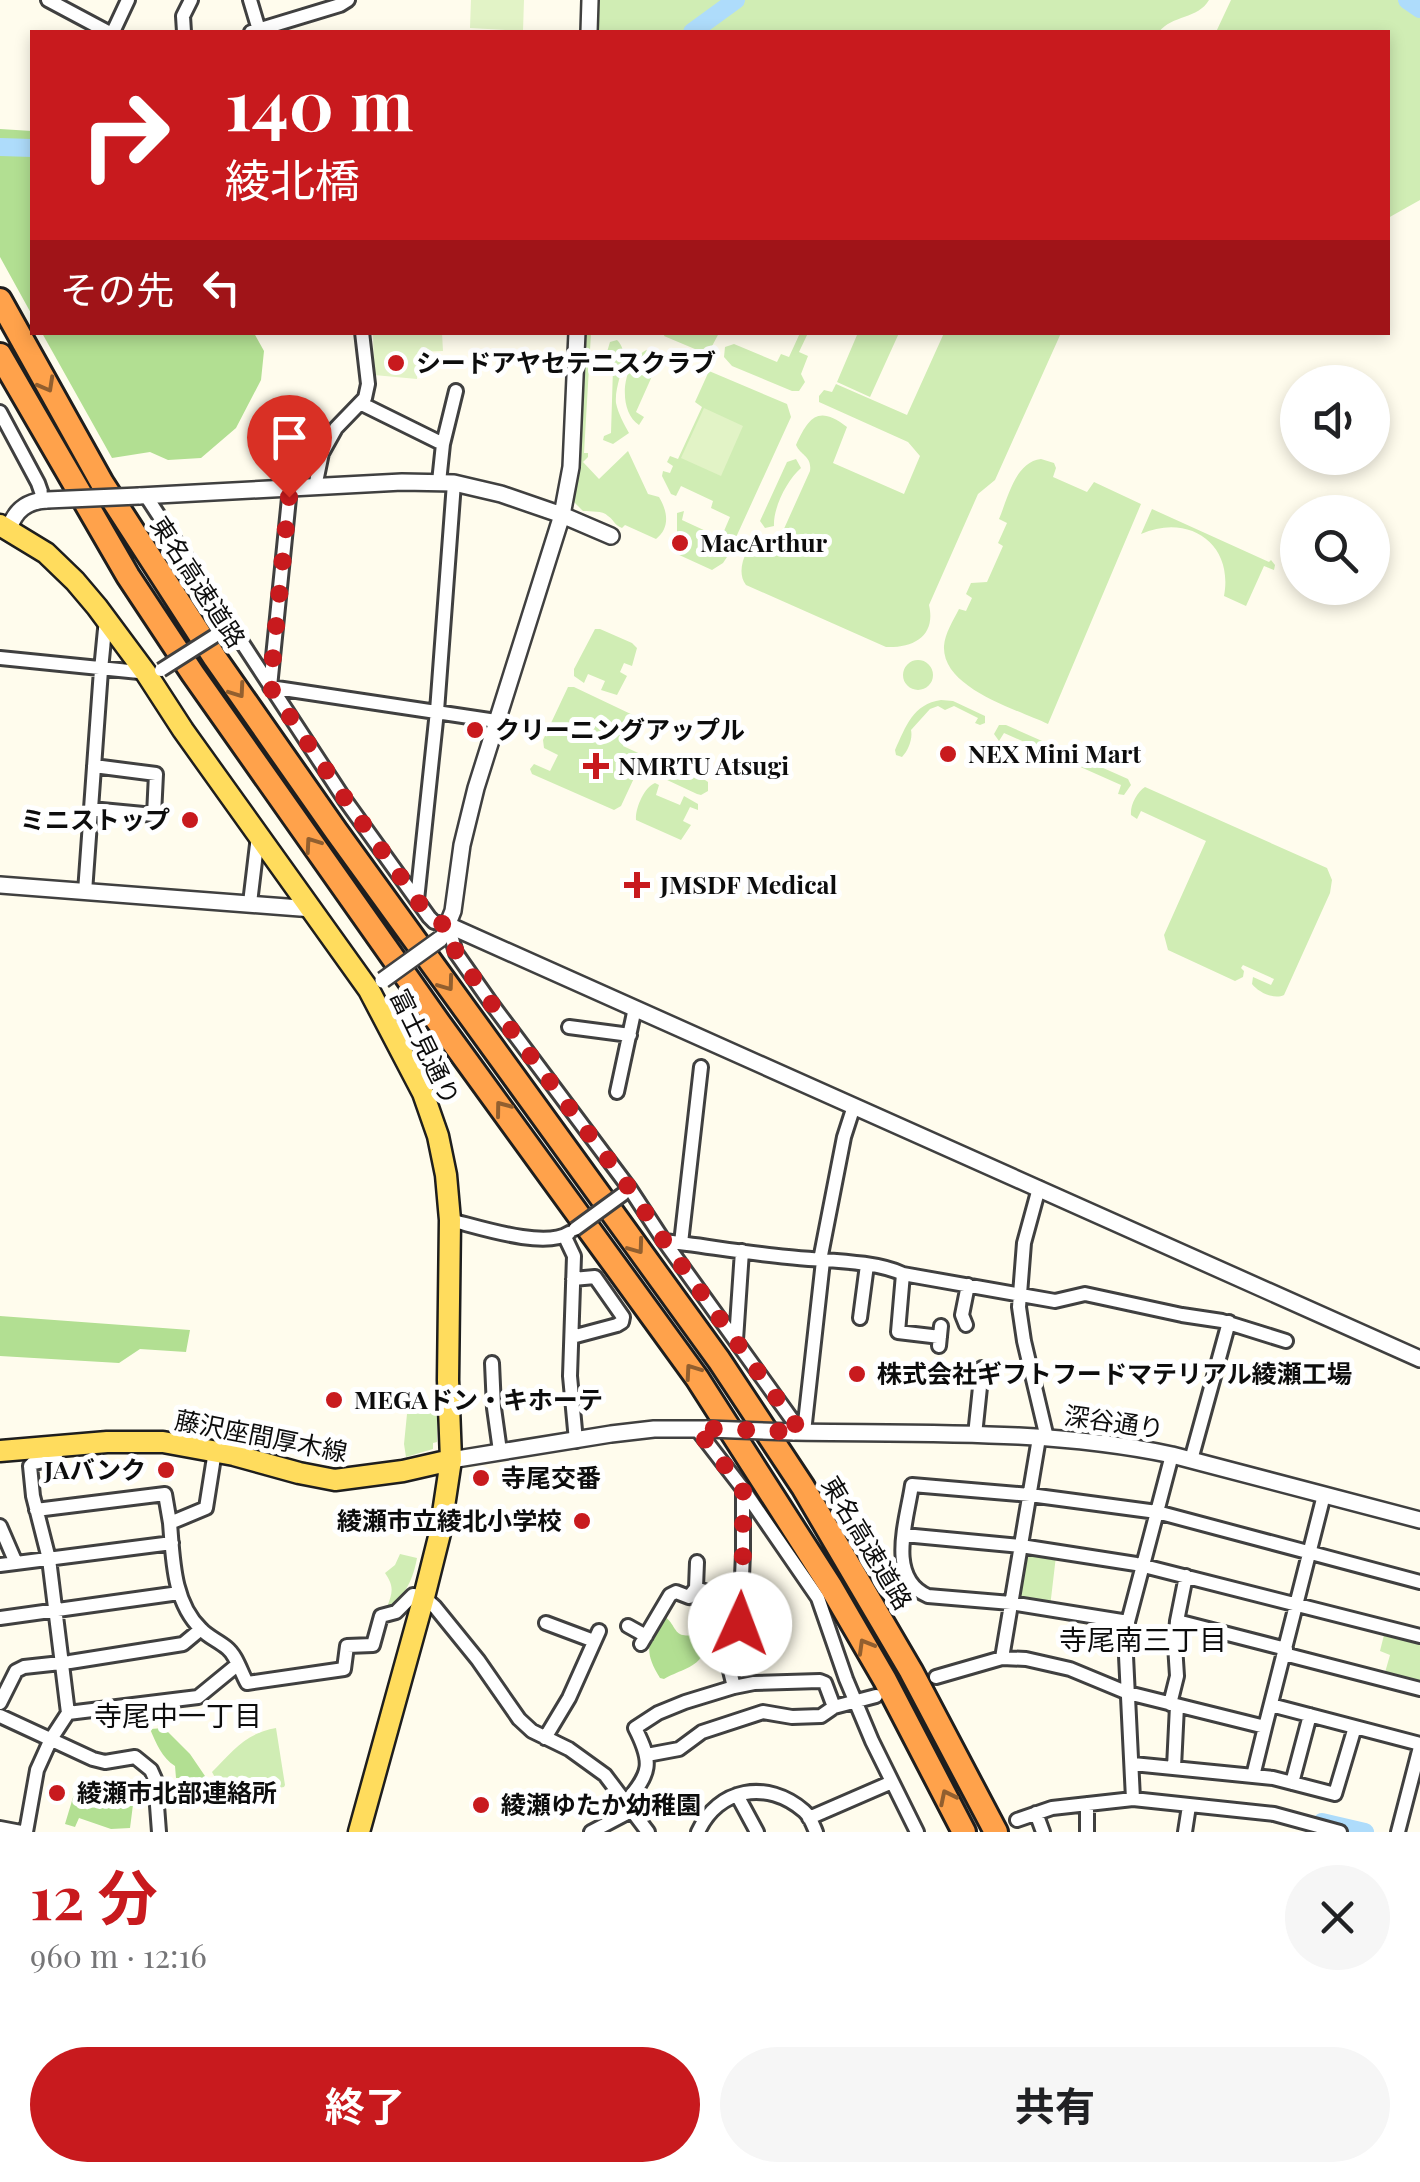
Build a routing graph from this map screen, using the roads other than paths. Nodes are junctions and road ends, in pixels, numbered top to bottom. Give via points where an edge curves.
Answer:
1 (48, 0) edge
2 (128, 0) edge
3 (191, 0) edge
4 (250, 0) edge
5 (590, 0) edge
6 (343, 2) edge
7 (107, 30) edge
8 (112, 30) edge
9 (184, 30) edge
10 (255, 30) edge
11 (258, 30) edge
12 (589, 30) edge
13 (0, 300) edge
14 (362, 335) edge
15 (577, 335) edge
16 (0, 355) edge
17 (456, 391) dead end
18 (360, 402) junction
19 (0, 412) edge
20 (443, 444) junction
21 (446, 482) junction
22 (315, 487) junction
23 (290, 488) junction
24 (143, 496) junction
25 (45, 500) junction
26 (562, 515) junction
27 (4, 526) edge
28 (610, 536) dead end
29 (108, 622) junction
30 (226, 628) junction
31 (0, 658) edge
32 (101, 670) junction
33 (154, 672) junction
34 (270, 687) junction
35 (437, 710) junction
36 (496, 721) junction
37 (94, 766) junction
38 (91, 809) junction
39 (259, 834) junction
40 (0, 885) edge
41 (85, 892) junction
42 (417, 900) junction
43 (250, 903) junction
44 (313, 909) junction
45 (444, 932) junction
46 (376, 985) junction
47 (635, 1008) junction
48 (569, 1027) dead end
49 (630, 1035) junction
50 (701, 1067) dead end
51 (617, 1092) dead end
52 (854, 1106) junction
53 (1039, 1188) junction
54 (627, 1192) junction
55 (450, 1220) junction
56 (570, 1233) junction
57 (664, 1241) junction
58 (681, 1243) junction
59 (742, 1251) junction
60 (823, 1261) junction
61 (867, 1265) junction
62 (903, 1274) junction
63 (573, 1280) junction
64 (968, 1285) junction
65 (1020, 1294) junction
66 (860, 1318) dead end
67 (1229, 1322) junction
68 (966, 1324) dead end
69 (940, 1336) dead end
70 (572, 1337) junction
71 (736, 1340) junction
72 (1286, 1341) dead end
73 (1420, 1359) edge
74 (492, 1363) dead end
75 (982, 1368) dead end
76 (702, 1429) junction
77 (799, 1432) junction
78 (975, 1435) junction
79 (1044, 1438) junction
80 (576, 1441) junction
81 (59, 1445) junction
82 (0, 1451) edge
83 (500, 1451) junction
84 (216, 1452) junction
85 (1172, 1455) junction
86 (451, 1460) junction
87 (1191, 1460) junction
88 (743, 1489) junction
89 (1030, 1494) junction
90 (1324, 1495) junction
91 (36, 1510) junction
92 (1156, 1512) junction
93 (1420, 1520) edge
94 (170, 1523) junction
95 (0, 1526) edge
96 (904, 1536) junction
97 (172, 1544) junction
98 (1021, 1546) junction
99 (1308, 1553) junction
100 (49, 1560) junction
101 (697, 1562) dead end
102 (16, 1563) junction
103 (0, 1565) edge
104 (1144, 1565) junction
105 (1186, 1576) junction
106 (1420, 1582) edge
107 (696, 1588) junction
108 (179, 1594) junction
109 (424, 1597) junction
110 (1011, 1603) junction
111 (1296, 1604) junction
112 (56, 1611) junction
113 (0, 1618) edge
114 (1177, 1621) junction
115 (1128, 1622) junction
116 (546, 1624) dead end
117 (628, 1626) dead end
118 (719, 1626) junction
119 (200, 1629) junction
120 (1420, 1636) edge
121 (1285, 1652) junction
122 (1002, 1658) junction
123 (62, 1663) junction
124 (238, 1666) junction
125 (936, 1677) dead end
126 (734, 1687) junction
127 (1420, 1689) edge
128 (1128, 1694) junction
129 (876, 1696) dead end
130 (856, 1702) junction
131 (0, 1703) edge
132 (1272, 1704) junction
133 (1173, 1705) junction
134 (834, 1707) junction
135 (68, 1713) junction
136 (1310, 1715) junction
137 (0, 1716) edge
138 (1355, 1727) junction
139 (1265, 1728) junction
140 (545, 1738) junction
141 (51, 1739) junction
142 (1420, 1746) edge
143 (647, 1756) junction
144 (1133, 1764) junction
145 (1174, 1767) junction
146 (1252, 1776) junction
147 (892, 1782) junction
148 (1292, 1783) junction
149 (737, 1795) junction
150 (1414, 1798) edge
151 (1133, 1799) junction
152 (1087, 1804) junction
153 (1189, 1806) junction
154 (628, 1807) junction
155 (1036, 1813) junction
156 (809, 1818) junction
157 (1017, 1820) dead end
158 (0, 1828) edge
159 (23, 1832) edge
160 (159, 1832) edge
161 (359, 1832) edge
162 (592, 1832) edge
163 (648, 1832) edge
164 (698, 1832) edge
165 (757, 1832) edge
166 (816, 1832) edge
167 (917, 1832) edge
168 (964, 1832) edge
169 (996, 1832) edge
170 (1043, 1832) edge
171 (1087, 1832) edge
172 (1186, 1832) edge
173 (1340, 1832) edge
174 (1398, 1832) edge

1 - 7 street
2 - 8 street
3 - 9 street
4 - 10 street
5 - 12 street
6 - 11 street
13 -> 169 highway, 東名高速道路 via 102,483 214,658 803,1487
14 - 18 street via 368,384
15 - 26 street
168 -> 16 highway via 831,1587 717,1409 192,674
17 - 20 street
18 - 20 street
18 - 22 street via 322,453
19 - 25 street
20 - 21 street
21 - 22 street
21 - 26 street
21 - 35 street
22 - 23 street
23 - 24 street
23 - 34 street
24 - 25 street, bridge
24 - 30 street
25 - 27 street via 20,509
26 - 28 street
26 - 36 street
27 - 29 main road, 富士見通り via 46,553
29 - 32 street
29 - 33 main road, 富士見通り
30 - 33 street, bridge
30 - 34 street
31 - 32 street
32 - 33 street
32 - 37 street
33 - 39 main road, 富士見通り via 184,730
34 - 35 street
34 - 42 street
35 - 36 street
35 - 42 street
36 - 45 street
37 - 38 street
37 - 38 street via 156,774 154,814
38 - 41 street
39 - 43 street
39 - 44 main road, 富士見通り
40 - 41 street
41 - 43 street
42 - 45 street
43 - 44 street
44 - 46 main road, 富士見通り
45 - 46 street, bridge
45 - 47 street
45 - 54 street
46 - 55 main road, 富士見通り via 433,1122
47 - 49 street
47 - 52 street
48 - 49 street
49 - 51 street
50 - 58 street
52 - 53 street
52 - 60 street
53 - 65 street via 1024,1242
53 - 73 street
54 - 56 street, bridge
54 - 57 street
55 - 56 street via 554,1239
55 - 86 main road, 富士見通り
56 - 63 street
57 - 58 street
57 - 71 street
58 - 59 street
59 - 60 street
59 - 71 street
60 - 61 street
60 - 77 street
61 - 62 street
61 - 66 street
62 - 64 street
62 - 69 street via 898,1332
63 - 70 street
63 - 70 street via 594,1278 622,1322
64 - 65 street
64 - 68 street
65 - 67 street via 1055,1301 1085,1294
65 - 79 street
67 - 72 street
67 - 87 street
70 - 80 street
71 - 77 street
74 - 83 street
75 - 78 street
76 - 77 street, 深谷通り, bridge
76 - 80 street
76 - 88 street
77 - 78 street, 深谷通り
78 - 79 street, 深谷通り
79 - 85 street, 深谷通り
79 - 89 street
80 - 83 street
81 - 82 main road, 藤沢座間厚木線
81 - 84 main road, 藤沢座間厚木線 via 163,1442
81 - 91 street via 55,1458 30,1466
83 - 86 street
84 - 86 main road, 藤沢座間厚木線 via 335,1480
84 - 94 street via 206,1508
85 - 87 street, 深谷通り
85 - 92 street
86 - 109 main road, 富士見通り
87 - 90 street, 深谷通り
88 - 118 street via 744,1624
88 - 130 street via 818,1598
89 - 92 street
89 - 96 street via 912,1486
89 - 98 street
90 - 93 street, 深谷通り
90 - 99 street
91 - 94 street via 165,1494
91 - 100 street
92 - 99 street
92 - 104 street
94 - 97 street
95 - 102 street
96 - 98 street
96 - 110 street via 905,1576 920,1593
97 - 100 street
97 - 108 street
98 - 104 street
98 - 110 street
99 - 106 street
99 - 111 street
100 - 102 street
100 - 112 street
101 - 107 street
102 - 103 street
104 - 105 street
104 - 115 street
105 - 111 street
105 - 114 street
107 - 117 street via 689,1597 670,1595 644,1640
107 - 118 street via 709,1598 698,1628
108 - 112 street
108 - 119 street
109 - 124 street via 413,1595 381,1616 373,1645 347,1646 344,1669 247,1682
109 - 140 street via 520,1719
109 - 161 main road, 富士見通り
110 - 115 street
110 - 122 street
111 - 120 street
111 - 121 street
112 - 113 street
112 - 123 street
114 - 121 street
114 - 133 street
115 - 128 street
116 - 140 street via 597,1636
118 - 126 street
119 - 123 street via 183,1644
119 - 124 street via 230,1649
121 - 127 street
121 - 132 street
122 - 125 street
122 - 128 street via 1070,1670
123 - 131 street via 16,1671
123 - 135 street
124 - 135 street via 198,1697
126 - 134 street via 820,1681
126 - 143 street via 634,1728
128 - 133 street
128 - 144 street
129 - 130 street
130 - 134 street
130 - 147 street
132 - 136 street
132 - 139 street
133 - 139 street
133 - 145 street
134 - 143 street via 821,1716 764,1712
135 - 141 street
136 - 138 street
136 - 148 street
137 - 141 street
138 - 142 street
138 - 148 street via 1335,1794
139 - 146 street
140 - 154 street via 605,1775
141 - 159 street
141 - 160 street via 105,1762 134,1757 151,1770
142 - 150 street
143 - 154 street via 646,1775
144 - 145 street
144 - 151 street
145 - 146 street
146 - 148 street
147 - 156 street
147 - 167 street
149 - 156 street via 768,1792
149 - 164 street via 717,1805
149 - 165 street
150 - 174 street
151 - 152 street
151 - 153 street
152 - 155 street
152 - 171 street
153 - 172 street
153 - 173 street via 1274,1814
154 - 162 street
154 - 163 street
155 - 157 street
155 - 170 street
156 - 166 street
158 - 159 street

